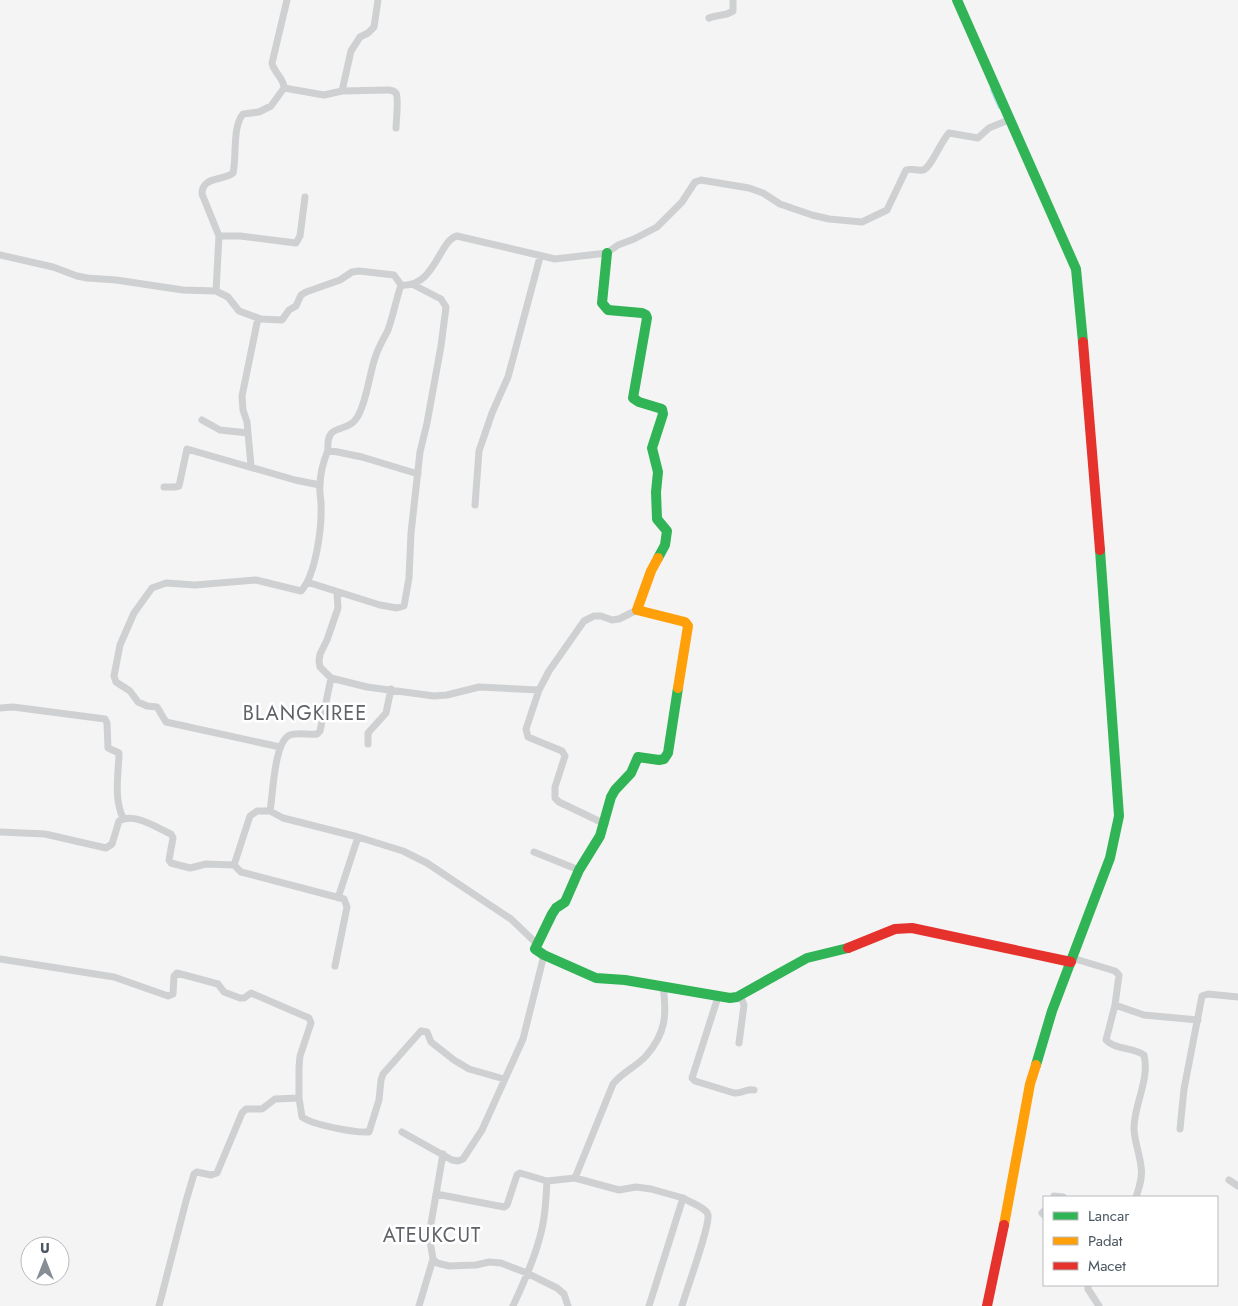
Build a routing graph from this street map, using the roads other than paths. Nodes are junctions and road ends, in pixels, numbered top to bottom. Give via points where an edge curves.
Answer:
1 (287, 0) edge
2 (378, 0) edge
3 (733, 0) edge
4 (957, 0) edge
5 (709, 18) dead end
6 (284, 88) junction
7 (342, 91) junction
8 (1011, 119) junction
9 (396, 128) dead end
10 (304, 196) dead end
11 (219, 236) junction
12 (607, 254) junction
13 (0, 255) edge
14 (540, 257) junction
15 (412, 284) junction
16 (401, 285) junction
17 (216, 290) junction
18 (258, 318) junction
19 (202, 420) dead end
20 (248, 433) junction
21 (328, 450) junction
22 (251, 466) junction
23 (418, 474) junction
24 (320, 485) junction
25 (164, 487) dead end
26 (475, 506) dead end
27 (307, 582) junction
28 (337, 592) junction
29 (637, 610) junction
30 (330, 678) junction
31 (391, 689) junction
32 (539, 690) junction
33 (0, 708) edge
34 (368, 744) dead end
35 (280, 747) junction
36 (270, 811) junction
37 (123, 818) junction
38 (605, 824) junction
39 (0, 832) edge
40 (358, 837) junction
41 (534, 852) dead end
42 (234, 865) junction
43 (579, 870) junction
44 (338, 898) junction
45 (538, 944) junction
46 (544, 955) junction
47 (0, 959) edge
48 (1071, 960) junction
49 (335, 966) dead end
50 (663, 986) junction
51 (718, 996) junction
52 (737, 997) junction
53 (1238, 997) edge
54 (1116, 1005) junction
55 (1198, 1020) junction
56 (739, 1043) dead end
57 (504, 1079) junction
58 (754, 1090) dead end
59 (299, 1098) junction
60 (1180, 1129) dead end
61 (402, 1132) dead end
62 (443, 1154) junction
63 (575, 1178) junction
64 (1229, 1180) dead end
65 (547, 1181) junction
66 (1238, 1186) edge
67 (436, 1194) junction
68 (1136, 1196) edge
69 (682, 1198) junction
70 (433, 1259) junction
71 (528, 1273) junction
72 (1088, 1286) edge
73 (159, 1306) edge
74 (419, 1306) edge
75 (513, 1306) edge
76 (568, 1306) edge
77 (649, 1306) edge
78 (682, 1306) edge
79 (987, 1306) edge
80 (1099, 1306) edge

1 - 6 street via 272,63 284,82
2 - 7 street via 374,27 360,37 351,51
3 - 5 street via 733,11
4 - 8 street
6 - 7 street via 324,95
6 - 11 street via 271,106 239,118 234,173 203,187 202,194
7 - 9 street via 394,91 397,100
8 - 12 street via 989,128 978,138 950,133 927,167 906,170 886,210 867,221 850,222 812,215 749,188 701,180 657,228 618,245
8 - 48 street via 1076,269 1118,793 1119,816 1110,858
10 - 11 street via 300,236 296,243
11 - 17 street
12 - 14 street via 565,259
12 - 29 street via 604,307 647,316 633,398 662,409 663,414 652,448 658,472 657,519 667,531 667,536
13 - 17 street via 87,278 171,289
14 - 15 street via 457,236 449,241 430,270
14 - 26 street via 508,377 478,451
15 - 16 street
15 - 23 street via 441,299 446,307
16 - 18 street via 394,275 352,272 301,295 296,306 282,320
16 - 21 street via 376,354 361,411 355,423 330,433
17 - 18 street via 228,297 239,311
18 - 20 street via 242,396
19 - 20 street via 220,430
20 - 22 street
21 - 23 street
21 - 24 street
22 - 24 street
22 - 25 street via 187,450 179,486
23 - 28 street via 404,606 397,608
24 - 27 street via 316,552
27 - 28 street
27 - 35 street via 301,591 256,580 166,583 152,588 134,613 120,645 114,676 116,682 130,691 138,702 157,707 166,722
28 - 30 street via 338,608 319,661
29 - 32 street via 619,619 588,618 549,670
29 - 38 street via 688,624 671,742 664,759 638,757 631,773 611,797
30 - 31 street
30 - 35 street via 320,731 317,734 292,734
31 - 32 street via 434,696 479,688
31 - 34 street via 386,713 368,732
32 - 38 street via 526,734 562,751 565,756 555,787 555,798
33 - 37 street via 105,719 108,748 119,753 117,792
35 - 36 street
36 - 40 street via 283,818
36 - 42 street via 257,811 250,816
37 - 39 street via 118,822 111,846 106,848 45,834
37 - 42 street via 141,820 171,834 171,863 190,868 206,864
38 - 43 street
40 - 44 street
40 - 45 street via 403,851 426,863 510,919
41 - 43 street
42 - 44 street via 242,872
43 - 45 street via 565,902 552,914
44 - 49 street via 344,900 347,907
45 - 46 street via 536,948
46 - 50 street via 596,978
46 - 57 street via 523,1040
47 - 59 street via 114,977 168,996 173,994 174,976 177,974 218,984 224,992 240,998 251,993 309,1018 311,1023 300,1056
48 - 52 street via 917,928 894,929 855,946 807,958
48 - 54 street via 1119,974
48 - 79 street via 1030,1084
50 - 51 street
50 - 63 street via 666,1010 662,1030 645,1056 613,1084
51 - 52 street
51 - 58 street via 692,1079 738,1094
52 - 56 street via 744,1005
53 - 55 street via 1204,995
54 - 55 street via 1144,1015
54 - 68 street via 1106,1040 1142,1054 1146,1062 1134,1128 1142,1168
55 - 60 street via 1184,1089
57 - 59 street via 469,1069 436,1047 427,1032 422,1031 383,1074 369,1132 309,1122 302,1117
57 - 62 street via 482,1130 463,1159 458,1161
59 - 73 street via 275,1099 262,1109 246,1109 217,1173 194,1174
61 - 62 street
62 - 67 street
63 - 65 street
63 - 69 street via 619,1190 636,1187
64 - 66 street
65 - 67 street via 520,1173 504,1207
65 - 71 street via 540,1239
67 - 70 street via 429,1235
69 - 77 street
69 - 78 street via 706,1211 708,1217
70 - 71 street via 449,1266 493,1262
70 - 74 street
71 - 75 street
71 - 76 street via 557,1288 564,1294
72 - 80 street

